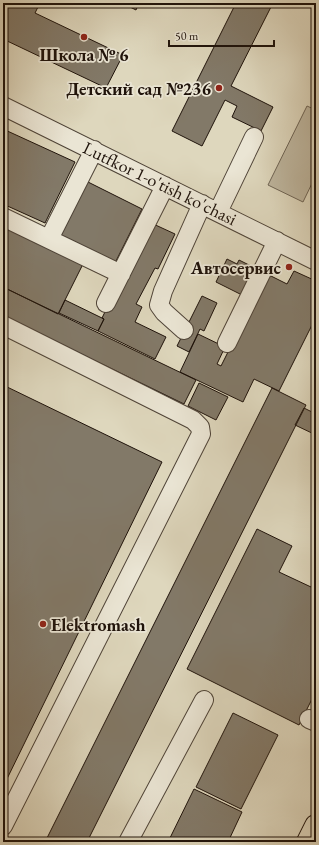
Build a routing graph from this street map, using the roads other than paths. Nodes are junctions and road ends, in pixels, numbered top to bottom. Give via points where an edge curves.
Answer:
1 (3, 106) edge
2 (254, 137) dead end
3 (94, 150) junction
4 (165, 186) junction
5 (210, 208) junction
6 (3, 217) edge
7 (49, 239) junction
8 (277, 241) junction
9 (316, 261) edge
10 (121, 274) junction
11 (106, 303) dead end
12 (3, 325) edge
13 (184, 330) dead end
14 (227, 343) dead end
15 (204, 700) dead end
16 (3, 826) edge
17 (316, 826) edge
18 (128, 842) edge
19 (308, 842) edge

1 - 3 street, Lutfkor 1-o'tish ko'chasi
2 - 5 street
3 - 4 street, Lutfkor 1-o'tish ko'chasi
3 - 7 street
4 - 5 street, Lutfkor 1-o'tish ko'chasi
4 - 10 street
5 - 8 street, Lutfkor 1-o'tish ko'chasi
5 - 13 street via 163,291 159,305
6 - 7 street
7 - 10 street
8 - 9 street, Lutfkor 1-o'tish ko'chasi
8 - 14 street
10 - 11 street
12 - 16 street via 193,420 200,427 201,434
15 - 18 street
17 - 19 main road

